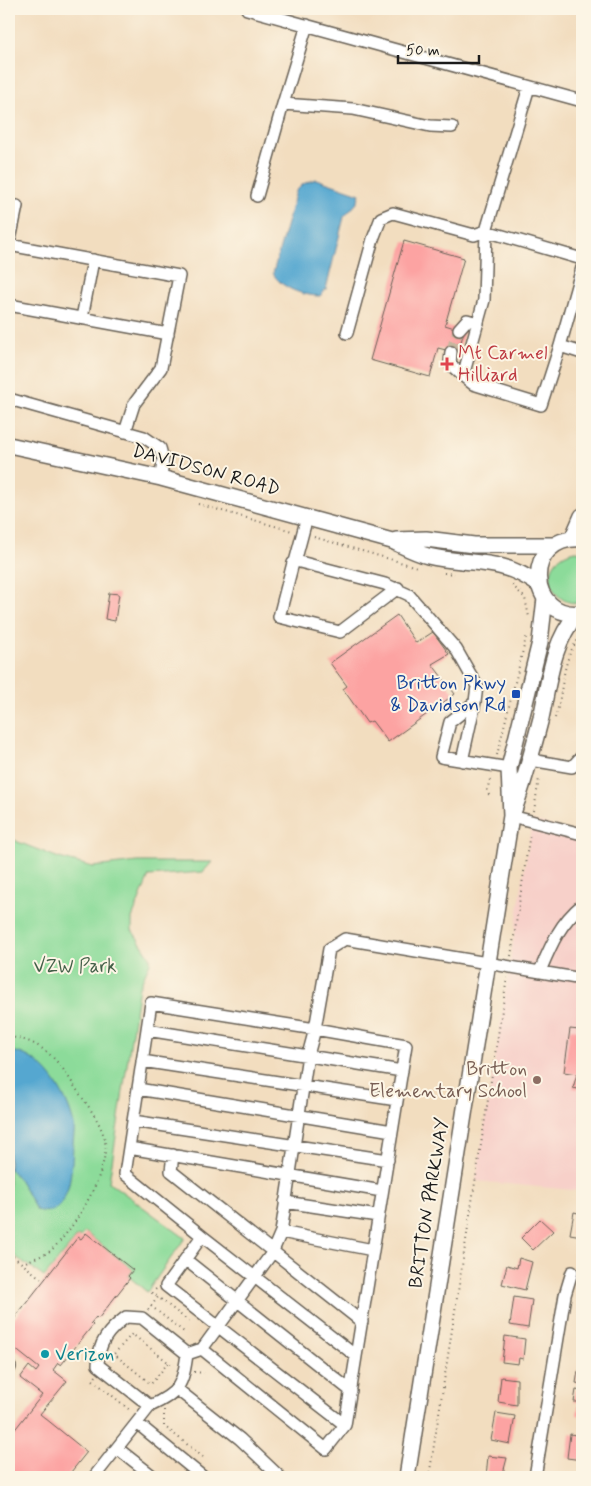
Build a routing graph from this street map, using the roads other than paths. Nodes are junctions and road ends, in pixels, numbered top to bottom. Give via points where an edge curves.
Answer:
1 (247, 9) edge
2 (307, 25) junction
3 (529, 87) junction
4 (582, 101) edge
5 (283, 104) junction
6 (452, 126) dead end
7 (257, 196) dead end
8 (17, 206) dead end
9 (486, 231) junction
10 (9, 246) edge
11 (582, 259) edge
12 (93, 260) junction
13 (582, 268) edge
14 (9, 305) edge
15 (82, 318) junction
16 (478, 323) junction
17 (459, 329) dead end
18 (347, 333) dead end
19 (168, 334) junction
20 (560, 346) junction
21 (452, 352) tunnel mouth
22 (582, 353) edge
23 (463, 376) junction
24 (9, 399) edge
25 (125, 432) junction
26 (9, 445) edge
27 (161, 478) junction
28 (582, 516) edge
29 (307, 517) junction
30 (577, 539) edge
31 (392, 541) junction
32 (554, 545) junction
33 (294, 562) junction
34 (398, 588) junction
35 (542, 592) junction
36 (580, 614) edge
37 (475, 702) junction
38 (582, 756) edge
39 (462, 761) junction
40 (537, 761) junction
41 (509, 768) junction
42 (511, 816) junction
43 (582, 834) edge
44 (582, 905) edge
45 (488, 964) junction
46 (540, 971) junction
47 (582, 979) edge
48 (315, 1028) junction
49 (147, 1030) junction
50 (308, 1055) junction
51 (142, 1060) junction
52 (402, 1071) junction
53 (303, 1086) junction
54 (138, 1089) junction
55 (397, 1100) junction
56 (300, 1115) junction
57 (133, 1121) junction
58 (392, 1131) junction
59 (294, 1145) junction
60 (129, 1148) junction
61 (173, 1155) junction
62 (388, 1160) junction
63 (290, 1174) junction
64 (382, 1191) junction
65 (285, 1202) junction
66 (378, 1216) junction
67 (281, 1232) junction
68 (202, 1236) junction
69 (373, 1250) junction
70 (272, 1253) junction
71 (186, 1260) junction
72 (572, 1272) dead end
73 (255, 1276) junction
74 (237, 1301) junction
75 (362, 1322) junction
76 (218, 1327) junction
77 (202, 1349) junction
78 (187, 1354) junction
79 (356, 1356) junction
80 (178, 1390) junction
81 (351, 1391) junction
82 (155, 1404) junction
83 (137, 1423) junction
84 (345, 1425) junction
85 (117, 1448) junction
86 (99, 1476) edge
87 (154, 1477) edge
88 (203, 1477) edge
89 (280, 1477) edge
90 (407, 1477) edge
91 (535, 1477) edge

1 - 2 street
2 - 3 street
2 - 5 street
3 - 4 street
3 - 9 street
5 - 6 street via 353,109 430,126
5 - 7 street
8 - 10 street
9 - 11 street
9 - 16 street via 484,300
9 - 18 street via 474,235 393,213 381,218 372,239
10 - 12 street
12 - 15 street
12 - 19 street via 179,276
13 - 20 street
14 - 15 street
15 - 19 street
16 - 17 street via 467,320
16 - 23 street
19 - 25 street via 161,368 134,404
20 - 22 street
20 - 23 street via 541,405 474,384
21 - 23 street via 450,364
24 - 25 street
25 - 27 street via 144,437 160,448 163,459
26 - 27 main road, DAVIDSON ROAD
27 - 29 main road, DAVIDSON ROAD
28 - 30 main road
29 - 31 main road, DAVIDSON ROAD
29 - 33 street
30 - 32 main road, DAVIDSON ROAD
31 - 32 main road, DAVIDSON ROAD via 426,539 474,545
31 - 35 main road, DAVIDSON ROAD via 425,556 502,565 527,577
32 - 35 main road, BRITTON PARKWAY via 539,567
33 - 34 street
33 - 34 street via 281,619 340,632
34 - 37 street via 409,595 456,648 477,686
35 - 36 main road, DAVIDSON ROAD via 554,607
35 - 41 main road, BRITTON PARKWAY via 540,642
36 - 40 main road, BRITTON PARKWAY via 564,633 554,657
37 - 39 street
37 - 39 street via 450,722 441,756
38 - 40 street via 572,767
39 - 41 street
40 - 42 main road, BRITTON PARKWAY
41 - 42 main road, BRITTON PARKWAY
42 - 43 street
42 - 45 main road, BRITTON PARKWAY
44 - 46 street via 556,934
45 - 46 street
45 - 48 street via 345,939 329,949
45 - 90 main road, BRITTON PARKWAY
46 - 47 street
48 - 49 street via 151,1003
48 - 50 street
48 - 52 street via 406,1045
49 - 50 street
49 - 51 street
50 - 52 street
50 - 53 street
51 - 53 street
51 - 54 street
52 - 55 street
53 - 55 street
53 - 56 street
54 - 56 street
54 - 57 street
55 - 58 street
56 - 58 street
56 - 59 street
57 - 59 street
57 - 60 street
58 - 62 street
59 - 62 street
59 - 63 street
60 - 61 street
60 - 68 street via 124,1174
61 - 63 street
61 - 70 street via 171,1171
62 - 64 street
63 - 64 street
63 - 65 street
64 - 66 street
65 - 66 street
65 - 67 street
66 - 69 street
67 - 69 street
67 - 70 street
68 - 71 street
68 - 73 street
69 - 75 street
70 - 73 street
70 - 75 street
71 - 74 street
71 - 76 street via 166,1286
72 - 91 street via 565,1295
73 - 74 street
73 - 79 street
74 - 76 street
74 - 81 street
75 - 79 street
76 - 77 street
76 - 84 street
77 - 78 street
77 - 84 street via 326,1449
78 - 80 street
78 - 82 street via 142,1318 126,1317 104,1339 98,1352 98,1365
79 - 81 street
80 - 82 street
80 - 89 street via 240,1439
81 - 84 street
82 - 83 street
83 - 85 street
83 - 88 street
85 - 86 street
85 - 87 street

